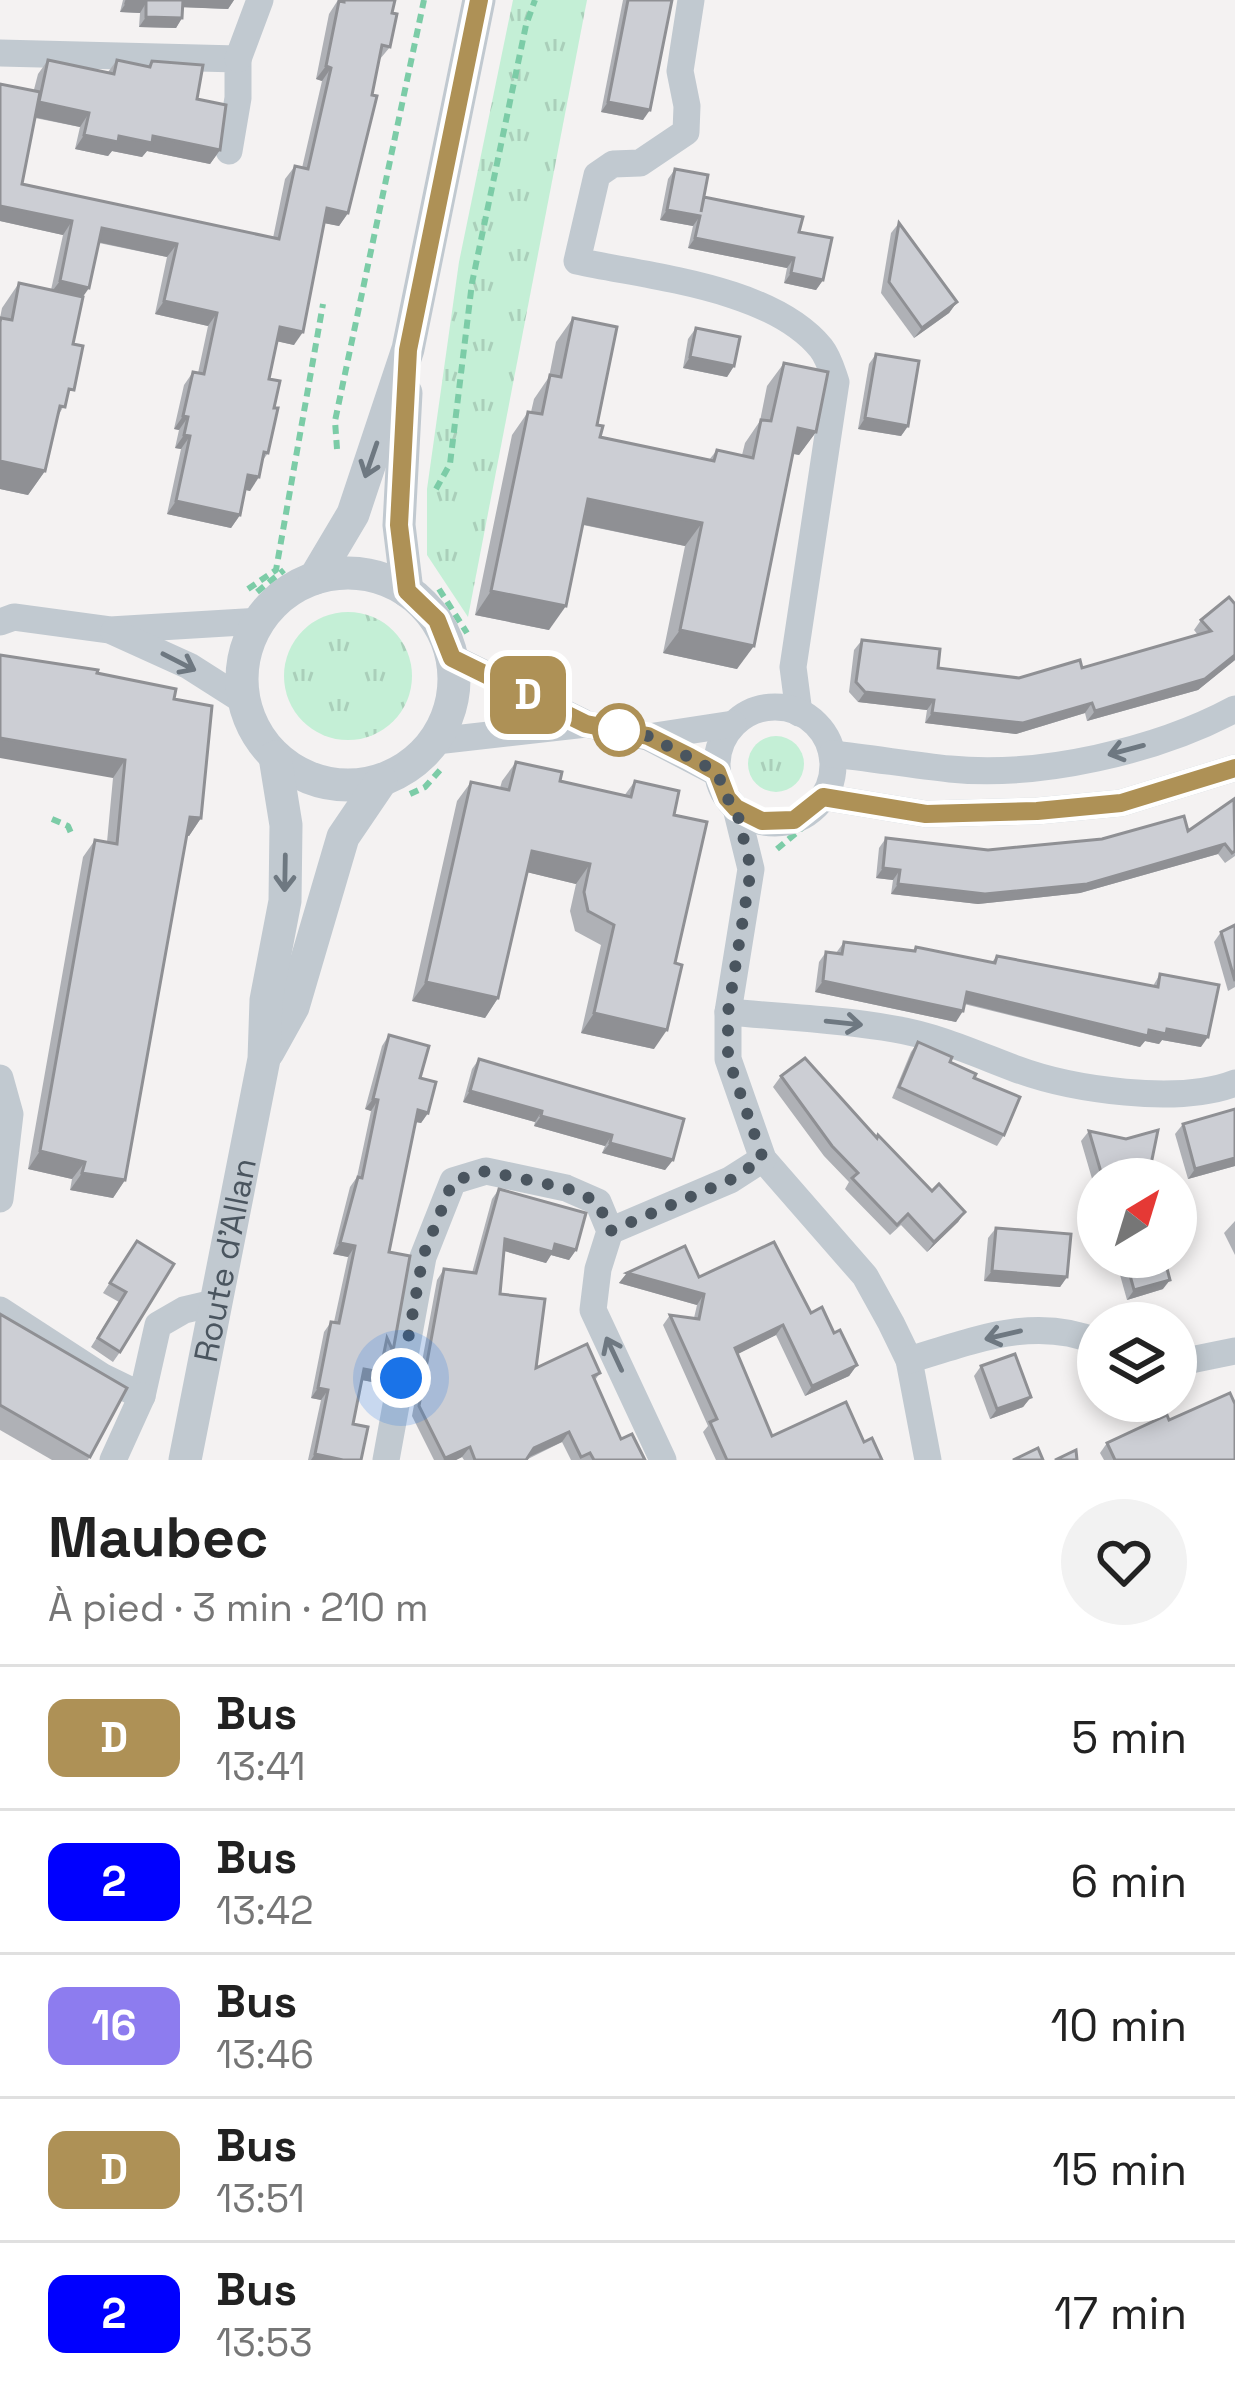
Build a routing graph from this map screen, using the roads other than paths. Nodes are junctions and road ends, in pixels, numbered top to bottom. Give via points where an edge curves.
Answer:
1 (260, 0) edge
2 (479, 0) edge
3 (691, 0) edge
4 (0, 52) edge
5 (238, 58) junction
6 (229, 151) dead end
7 (408, 350) junction
8 (302, 573) junction
9 (420, 585) junction
10 (247, 611) junction
11 (5, 615) edge
12 (110, 630) junction
13 (464, 663) junction
14 (794, 667) junction
15 (244, 701) junction
16 (764, 707) junction
17 (1235, 709) edge
18 (799, 712) junction
19 (586, 724) junction
20 (733, 724) junction
21 (648, 736) junction
22 (448, 753) junction
23 (832, 754) junction
24 (274, 757) junction
25 (1235, 768) edge
26 (717, 772) junction
27 (373, 792) junction
28 (823, 797) junction
29 (736, 808) junction
30 (781, 823) junction
31 (751, 869) junction
32 (728, 1012) junction
33 (264, 1059) junction
34 (0, 1078) edge
35 (1235, 1083) edge
36 (763, 1159) junction
37 (0, 1199) edge
38 (610, 1231) junction
39 (218, 1302) junction
40 (0, 1310) edge
41 (1077, 1333) edge
42 (1235, 1351) edge
43 (1197, 1359) edge
44 (909, 1360) junction
45 (142, 1396) junction
46 (112, 1460) edge
47 (185, 1460) edge
48 (386, 1460) edge
49 (663, 1460) edge
50 (928, 1460) edge

1 - 5 street
2 - 7 street
3 - 14 street via 680,71 686,132 640,163 613,164 597,176 577,261 729,294 776,314 825,352 836,382
4 - 5 street
5 - 6 street
7 -> 8 street via 353,514
7 - 9 street via 399,525
8 - 9 street
8 - 10 street via 283,595
9 - 13 street
10 - 12 street
10 - 15 street
11 - 12 street
12 -> 15 street
13 - 19 street
13 - 22 street
14 - 16 street
14 - 18 street
15 - 24 street
16 - 18 street
16 - 20 street
17 -> 23 street via 1153,742 1020,769 954,770
18 - 23 street
19 - 21 street
19 - 22 street
20 - 21 street
20 - 26 street
21 - 26 street
22 - 27 street
23 - 28 street
24 - 27 street via 314,780
24 -> 33 street, Route d'Allan via 286,825 285,901
25 - 28 street via 1121,803 1037,811 926,814
26 - 29 street
27 - 33 street, Route d'Allan via 343,837 293,1006
28 - 30 street
29 - 30 street
29 - 31 street
30 - 31 street
31 - 32 street
32 -> 35 street via 895,1029 1090,1087 1159,1093
32 - 36 street via 728,1058
33 - 39 street, Route d'Allan
34 - 37 street via 10,1114
36 - 38 street
36 - 44 street via 865,1276
38 - 48 street via 598,1202 566,1188 486,1171 453,1181 423,1256
49 -> 38 street via 593,1310
39 - 45 street via 158,1325
39 - 47 street, Route d'Allan
40 - 45 street
41 -> 44 street via 1016,1330
42 - 43 street
44 - 50 street
45 - 46 street

